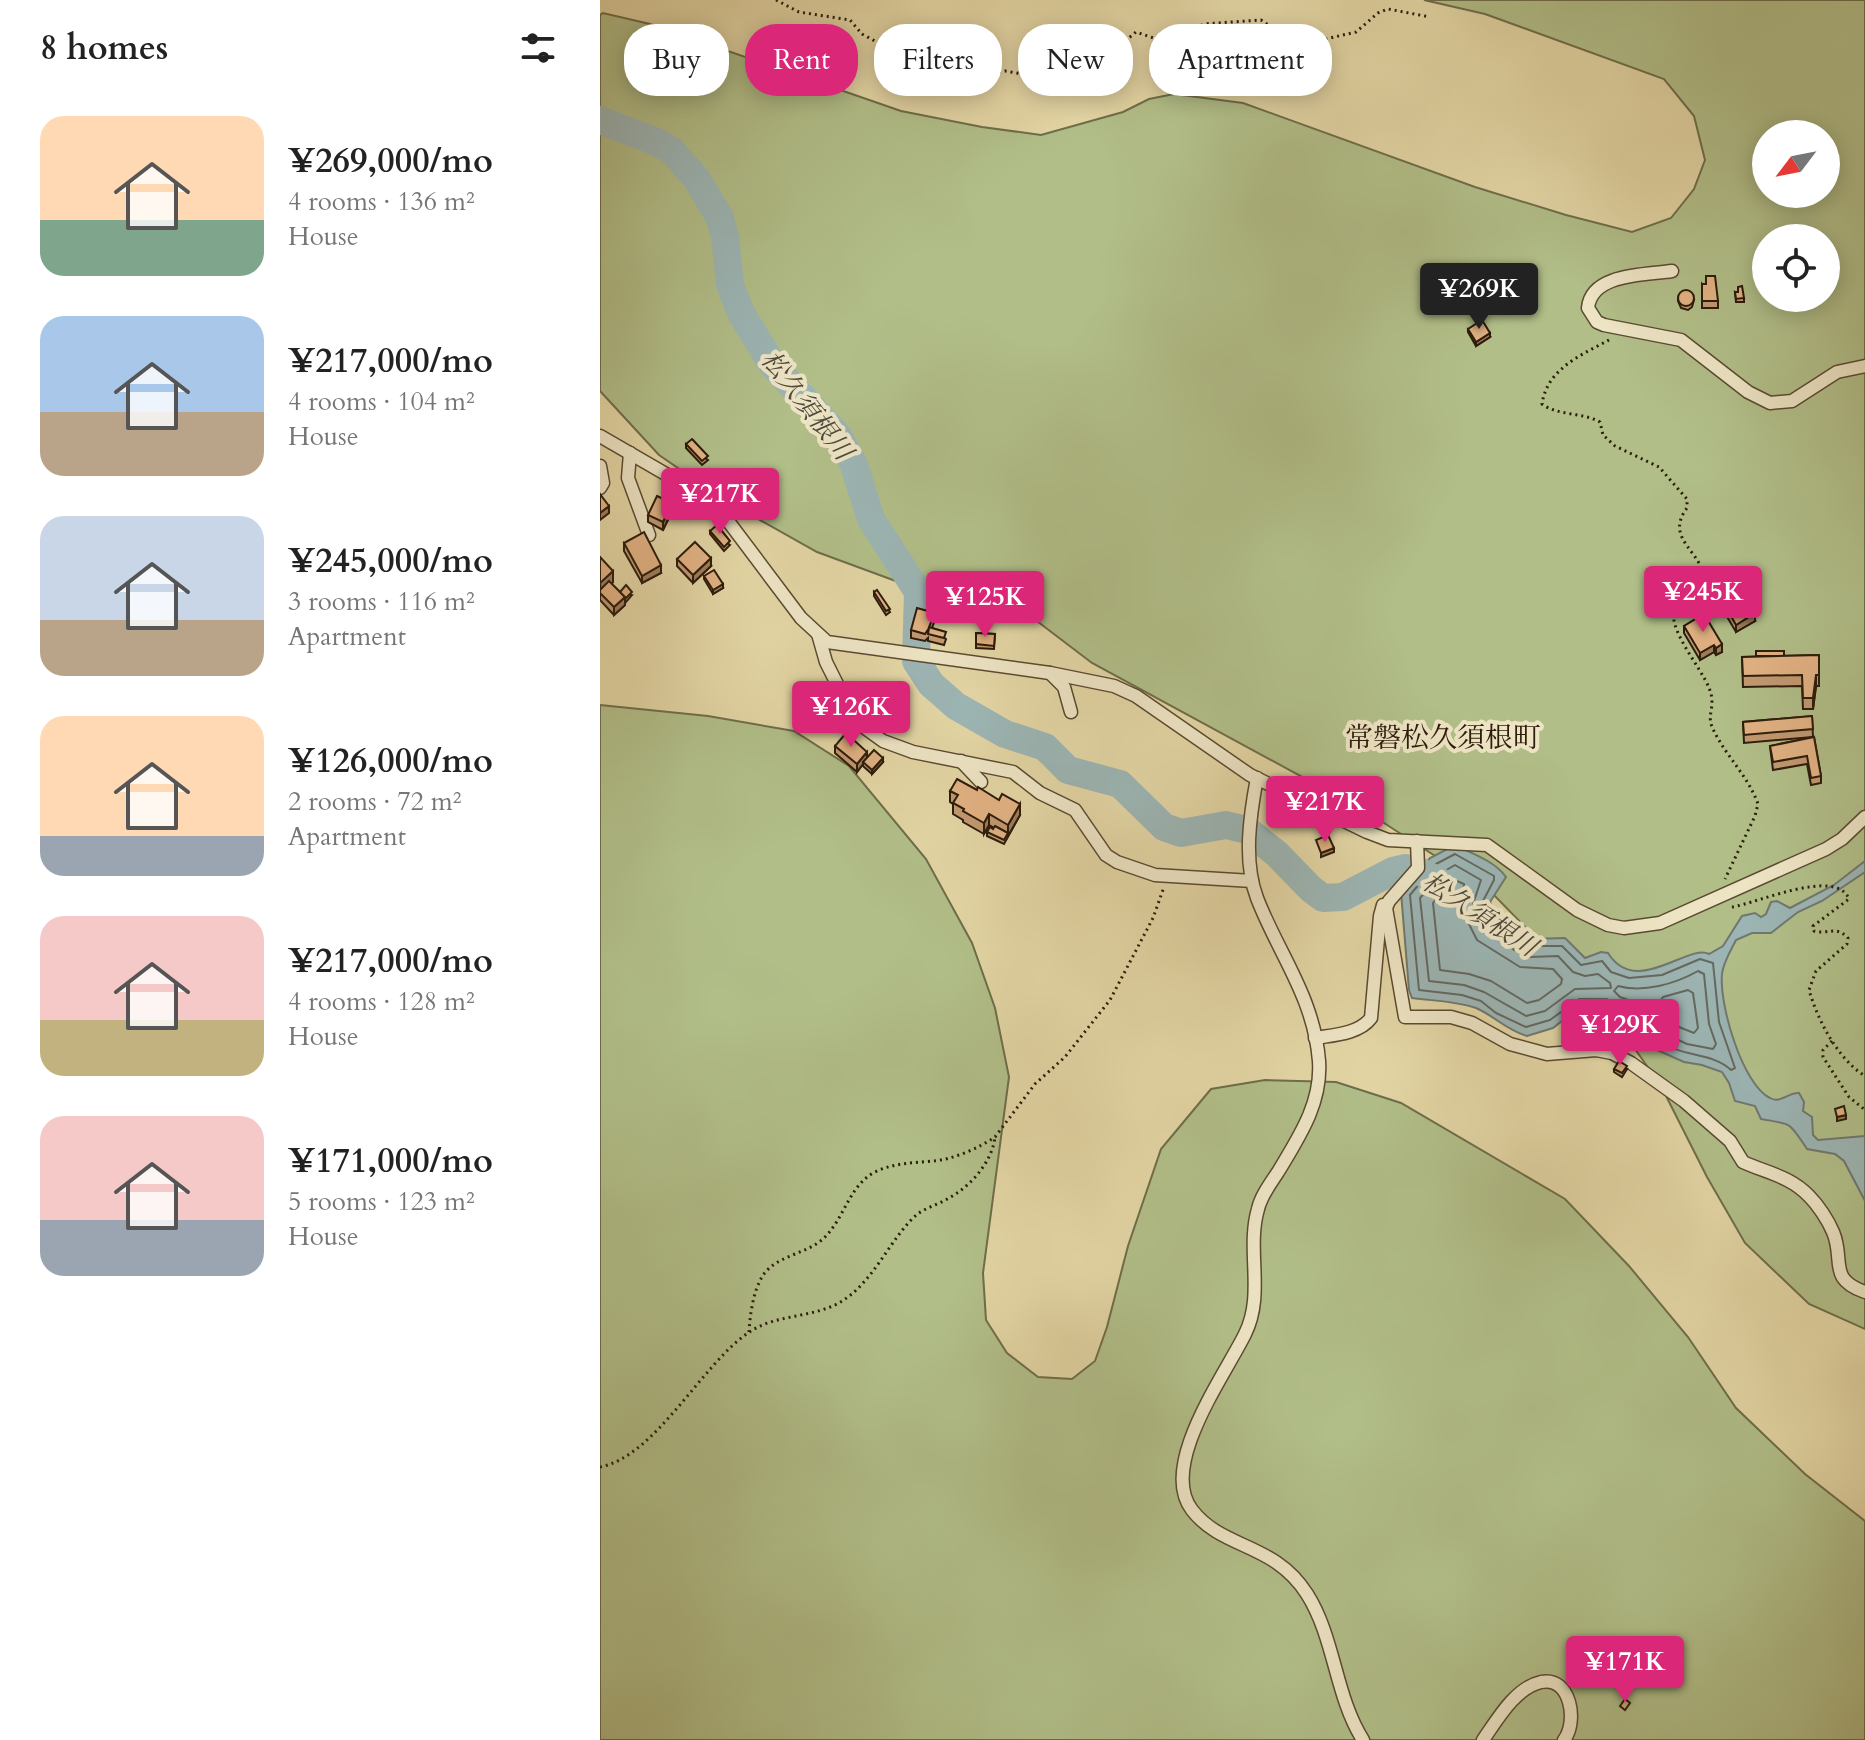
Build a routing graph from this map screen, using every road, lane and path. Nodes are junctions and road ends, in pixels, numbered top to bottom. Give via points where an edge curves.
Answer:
1 (776, 0) edge
2 (1430, 17) dead end
3 (1672, 271) dead end
4 (1622, 329) junction
5 (1865, 366) edge
6 (600, 436) edge
7 (630, 453) junction
8 (600, 466) edge
9 (600, 488) edge
10 (649, 535) edge
11 (818, 634) junction
12 (1050, 673) junction
13 (1071, 712) dead end
14 (961, 761) junction
15 (1257, 778) junction
16 (981, 782) dead end
17 (1865, 817) edge
18 (1417, 841) junction
19 (1169, 876) junction
20 (1252, 881) junction
21 (1726, 895) junction
22 (1386, 904) junction
23 (1701, 905) junction
24 (1315, 1038) junction
25 (1833, 1039) junction
26 (1865, 1076) edge
27 (1865, 1110) edge
28 (995, 1137) junction
29 (1865, 1292) edge
30 (749, 1332) junction
31 (600, 1467) edge
32 (1363, 1740) edge
33 (1483, 1740) edge
34 (1564, 1740) edge

1 - 2 path via 799,12 850,20 862,34 959,82 1005,71 1052,79 1118,47 1136,32 1177,46 1203,24 1261,20 1304,44 1356,32 1388,9
3 - 4 street via 1611,281 1596,289 1588,300 1590,313 1597,322
4 - 5 street via 1681,340 1770,403 1792,401 1837,372
4 - 21 path via 1547,382 1542,404 1600,422 1603,435 1659,467 1687,499 1680,533 1703,580 1678,605 1675,626 1709,687 1714,702 1711,724 1758,804 1726,873
6 - 7 street
7 - 10 street via 628,478
7 - 11 street via 702,495 722,513
8 - 9 street
11 - 12 street via 827,642
11 - 14 street via 848,706 872,735 896,747
12 - 13 street via 1064,687
12 - 15 street via 1136,696
14 - 16 street
14 - 19 street via 1013,772 1080,814 1110,858
15 - 18 street via 1383,839
15 - 20 street
17 - 21 street via 1826,849
18 - 22 street via 1418,868
18 - 23 street via 1487,845 1577,910 1608,925 1660,923
19 - 20 street
19 - 28 path via 1110,1000
20 - 24 street via 1298,983
21 - 23 street
22 - 24 street via 1381,909 1369,1022
22 - 29 street via 1405,1017 1451,1017 1547,1054 1596,1050 1631,1063 1715,1127 1743,1162 1789,1179 1810,1196 1835,1234 1839,1272
23 - 25 path via 1746,905 1815,884 1848,894 1847,903 1812,929 1839,930 1848,938 1846,947 1820,967 1810,986
24 - 32 street via 1319,1061 1311,1114 1258,1207 1250,1320 1202,1411 1180,1480 1183,1495 1202,1521 1277,1561 1306,1591
25 - 26 path via 1849,1065
25 - 27 path via 1823,1057 1849,1097
28 - 30 path via 979,1173 951,1197 913,1217 848,1296
28 - 30 path via 942,1160 898,1164 870,1175 823,1239 763,1276
30 - 31 path via 651,1436
33 - 34 street via 1517,1696 1545,1681 1568,1698 1572,1722

